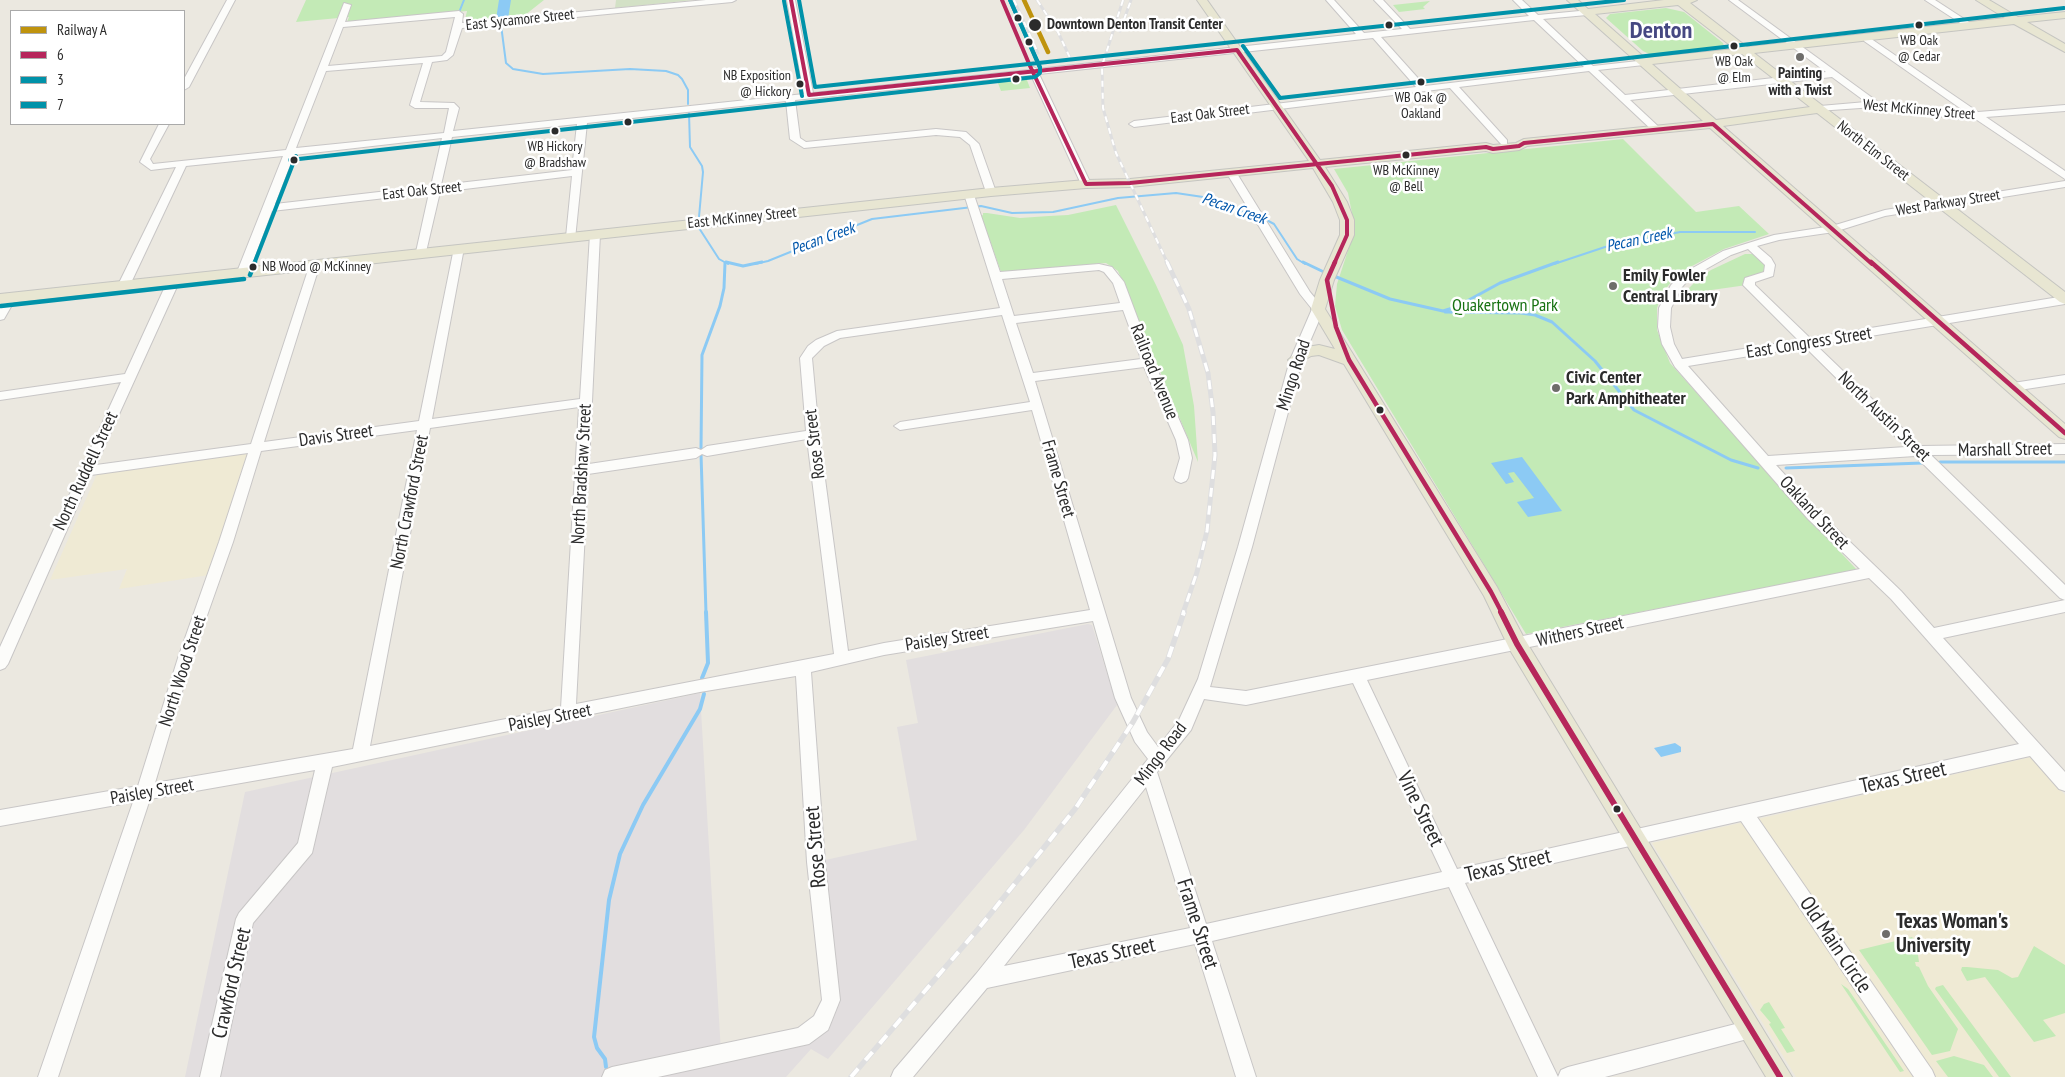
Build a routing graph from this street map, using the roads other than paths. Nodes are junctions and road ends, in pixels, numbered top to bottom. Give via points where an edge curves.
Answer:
1 (231, 0) edge
2 (609, 0) edge
3 (732, 0) edge
4 (791, 0) edge
5 (1203, 0) edge
6 (1330, 0) edge
7 (1378, 0) edge
8 (1517, 0) edge
9 (1572, 0) edge
10 (1694, 0) edge
11 (1734, 0) edge
12 (1929, 0) edge
13 (1981, 0) edge
14 (1994, 0) edge
15 (1680, 1) edge
16 (347, 5) dead end
17 (608, 12) junction
18 (1586, 12) junction
19 (2065, 15) edge
20 (1536, 18) junction
21 (2022, 20) junction
22 (339, 25) junction
23 (458, 26) junction
24 (1971, 26) junction
25 (1408, 31) junction
26 (1375, 35) junction
27 (1362, 36) junction
28 (1867, 39) junction
29 (2065, 42) edge
30 (1796, 46) junction
31 (2065, 49) edge
32 (1237, 50) junction
33 (1744, 51) junction
34 (428, 61) junction
35 (1644, 62) junction
36 (1591, 68) junction
37 (322, 69) junction
38 (1033, 70) junction
39 (1834, 74) junction
40 (1782, 80) junction
41 (185, 85) edge
42 (1452, 85) junction
43 (1423, 88) junction
44 (1677, 92) junction
45 (809, 95) junction
46 (790, 97) junction
47 (1624, 98) junction
48 (1876, 104) junction
49 (1276, 106) junction
50 (2065, 108) edge
51 (1820, 109) junction
52 (1978, 116) junction
53 (582, 120) junction
54 (1134, 124) dead end
55 (1713, 124) junction
56 (163, 125) edge
57 (1657, 130) junction
58 (448, 135) junction
59 (1504, 142) junction
60 (1524, 143) junction
61 (1486, 147) junction
62 (289, 153) junction
63 (182, 164) junction
64 (1317, 164) junction
65 (1231, 172) junction
66 (576, 173) junction
67 (2065, 176) edge
68 (1086, 184) junction
69 (2065, 184) edge
70 (435, 190) junction
71 (991, 192) junction
72 (970, 198) junction
73 (1941, 204) junction
74 (268, 208) junction
75 (1834, 229) junction
76 (595, 234) junction
77 (571, 236) junction
78 (1749, 245) junction
79 (459, 248) junction
80 (421, 252) junction
81 (316, 264) junction
82 (243, 272) junction
83 (1330, 274) junction
84 (996, 276) junction
85 (174, 280) junction
86 (124, 285) junction
87 (5, 298) edge
88 (2065, 300) edge
89 (1127, 306) junction
90 (1318, 310) junction
91 (0, 316) edge
92 (1008, 316) junction
93 (1938, 322) junction
94 (1808, 343) junction
95 (1296, 360) junction
96 (1349, 360) junction
97 (1148, 362) junction
98 (1679, 364) junction
99 (130, 377) junction
100 (1028, 378) junction
101 (2065, 379) edge
102 (2013, 388) junction
103 (0, 396) edge
104 (586, 402) junction
105 (1037, 405) junction
106 (425, 424) junction
107 (900, 426) dead end
108 (2065, 433) edge
109 (813, 434) junction
110 (256, 447) junction
111 (2065, 449) edge
112 (1919, 451) junction
113 (1765, 460) junction
114 (582, 470) junction
115 (87, 471) junction
116 (1181, 478) dead end
117 (1871, 572) junction
118 (2065, 594) edge
119 (2065, 606) edge
120 (1099, 614) junction
121 (1932, 634) junction
122 (1517, 644) junction
123 (842, 659) junction
124 (0, 664) edge
125 (803, 668) junction
126 (1357, 676) junction
127 (1199, 692) junction
128 (568, 714) junction
129 (2033, 748) junction
130 (360, 755) junction
131 (325, 761) junction
132 (1153, 765) junction
133 (2065, 784) edge
134 (144, 794) junction
135 (1744, 812) junction
136 (0, 818) edge
137 (1634, 836) junction
138 (1453, 878) junction
139 (1200, 934) junction
140 (982, 980) junction
141 (1751, 1029) junction
142 (48, 1077) edge
143 (210, 1077) edge
144 (612, 1077) edge
145 (901, 1077) edge
146 (1246, 1077) edge
147 (1548, 1077) edge
148 (1568, 1077) edge
149 (1780, 1077) edge
150 (1925, 1077) edge

1 - 41 street
2 - 17 street
3 - 17 street, East Sycamore Street
4 - 45 street
5 - 32 main road
6 - 27 street
7 - 25 street
8 - 20 street
9 - 18 main road
10 - 15 main road
11 - 30 street
12 - 24 street
13 - 21 main road
14 - 21 main road
15 - 18 main road
15 - 33 main road, North Elm Street
16 - 22 street
17 - 23 street, East Sycamore Street
18 - 20 street
18 - 35 main road
19 - 21 main road
20 - 25 street
20 - 36 street
21 - 24 main road
21 - 29 main road
21 - 31 main road
22 - 23 street, East Sycamore Street via 459,14
22 - 37 street
23 - 34 street via 448,56
24 - 28 main road
25 - 26 street
26 - 27 street
26 - 43 street
27 - 32 street
28 - 30 main road
28 - 52 street
30 - 33 main road
30 - 39 street
32 - 38 street
32 - 49 main road
33 - 35 main road
33 - 40 main road, North Elm Street
34 - 37 street
34 - 58 street via 415,104 450,104 454,108
35 - 36 street, East Oak Street
35 - 44 main road
36 - 42 street, East Oak Street
36 - 47 street
37 - 62 street
38 - 45 street
38 - 68 street
39 - 40 street
39 - 48 street
40 - 44 street
40 - 51 main road, North Elm Street
42 - 43 street, East Oak Street
42 - 59 street
43 - 49 street, East Oak Street
44 - 47 street
44 - 55 main road
45 - 46 street
46 - 53 street
46 - 71 street via 798,142 811,146 936,132 963,134 974,144
47 - 57 street
48 - 51 street, West McKinney Street
48 - 52 street, West McKinney Street
49 - 54 street, East Oak Street
49 - 64 main road
50 - 52 street, West McKinney Street
51 - 55 main road, West McKinney Street
51 - 73 main road, North Elm Street
52 - 67 street
53 - 58 street
53 - 66 street
55 - 57 main road, East McKinney Street
55 - 75 main road
56 - 63 street via 144,162 157,167
57 - 60 main road, East McKinney Street
58 - 62 street
58 - 70 street
59 - 60 main road, East McKinney Street
59 - 61 main road, East McKinney Street
60 - 61 main road, East McKinney Street via 1493,149
61 - 64 main road, East McKinney Street
62 - 63 street
62 - 74 street
63 - 86 street
64 - 65 main road, East McKinney Street
64 - 83 main road via 1332,186 1347,220 1347,235
65 - 68 main road, East McKinney Street via 1130,183
65 - 90 street
66 - 70 street, East Oak Street
66 - 77 street
68 - 71 main road, East McKinney Street
69 - 73 street, West Parkway Street
70 - 74 street, East Oak Street
70 - 80 street
71 - 72 main road, East McKinney Street
72 - 76 main road, East McKinney Street
72 - 84 street, Frame Street
73 - 75 street, West Parkway Street via 1869,217
73 - 88 main road, North Elm Street
74 - 82 street
75 - 78 street, West Parkway Street
75 - 93 main road
76 - 77 main road, East McKinney Street
76 - 104 street, North Bradshaw Street
77 - 79 main road, East McKinney Street
78 - 94 street, North Austin Street via 1767,260 1770,270 1769,274 1749,280 1749,285
78 - 98 street, Oakland Street via 1698,268 1686,276 1670,296 1665,308 1664,327 1668,344
79 - 80 main road, East McKinney Street
79 - 106 street, North Crawford Street
80 - 81 main road, East McKinney Street
81 - 82 main road, East McKinney Street
81 - 110 street, North Wood Street
82 - 85 main road, East McKinney Street
83 - 90 main road
83 - 96 main road via 1336,327
84 - 89 street, Railroad Avenue via 1099,267 1108,269 1118,282
84 - 92 street, Frame Street
85 - 86 main road, East McKinney Street
85 - 99 street, North Ruddell Street
86 - 87 main road, East McKinney Street
87 - 91 street
88 - 93 street, East Congress Street
89 - 92 street
89 - 97 street, Railroad Avenue
90 - 95 street, Mingo Road
90 - 96 main road
92 - 100 street, Frame Street
92 - 109 street, Rose Street via 837,335 812,349 806,358 806,366
93 - 94 street, East Congress Street
93 - 102 main road
94 - 98 street, East Congress Street
94 - 112 street, North Austin Street
95 - 96 main road via 1307,352 1319,350
95 - 127 street, Mingo Road via 1245,548 1206,679
96 - 122 main road via 1491,592
97 - 100 street
97 - 116 street, Railroad Avenue via 1182,440 1186,458
98 - 113 street, Oakland Street
99 - 103 street
99 - 115 street, North Ruddell Street
100 - 105 street, Frame Street
101 - 102 street
102 - 108 main road
104 - 106 street, Davis Street
104 - 114 street, North Bradshaw Street
105 - 107 street
105 - 120 street, Frame Street
106 - 110 street, Davis Street
106 - 130 street, North Crawford Street
109 - 114 street
109 - 123 street, Rose Street
110 - 115 street, Davis Street
110 - 134 street, North Wood Street via 185,658
111 - 112 street, Marshall Street
112 - 113 street, Marshall Street
112 - 118 street, North Austin Street
113 - 117 street, Oakland Street via 1813,515
114 - 128 street, North Bradshaw Street
115 - 124 street, North Ruddell Street
117 - 121 street, Oakland Street
117 - 122 street, Withers Street
119 - 121 street
120 - 123 street, Paisley Street
120 - 132 street, Frame Street via 1129,714
121 - 129 street, Oakland Street
122 - 126 street, Withers Street
122 - 137 main road
123 - 125 street, Paisley Street
125 - 128 street, Paisley Street
125 - 144 street, Rose Street via 816,862 831,1000 821,1023 802,1037
126 - 127 street, Withers Street via 1246,698
126 - 138 street, Vine Street
127 - 132 street, Mingo Road via 1185,725
128 - 130 street, Paisley Street
129 - 133 street, Oakland Street
129 - 135 street, Texas Street
130 - 131 street, Paisley Street
131 - 134 street, Paisley Street
131 - 143 street, Crawford Street via 306,847 245,920
132 - 139 street, Frame Street
132 - 140 street, Mingo Road
134 - 136 street, Paisley Street
134 - 142 street, North Wood Street
135 - 137 street, Texas Street
135 - 150 street, Old Main Circle
137 - 138 street, Texas Street
137 - 141 main road
138 - 139 street, Texas Street
138 - 147 street, Vine Street
139 - 140 street, Texas Street
139 - 146 street, Frame Street
140 - 145 street, Mingo Road
141 - 148 street
141 - 149 main road

